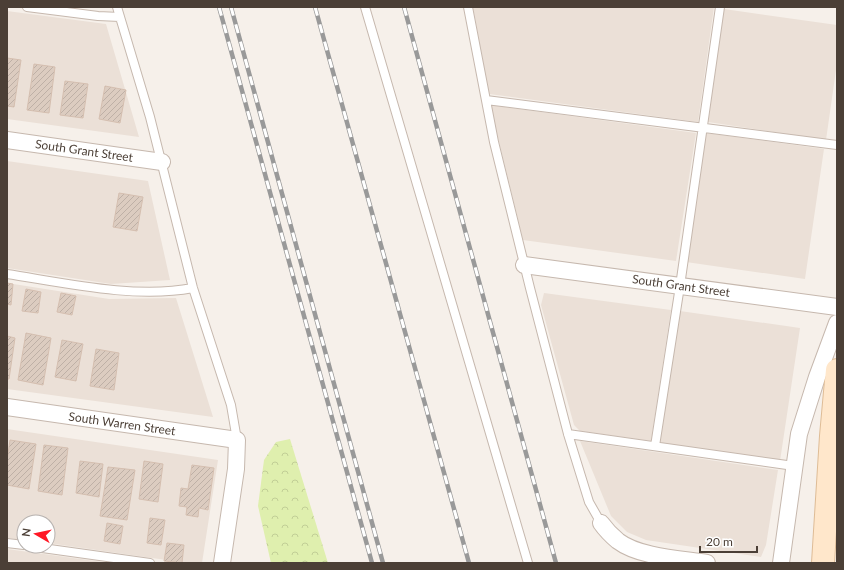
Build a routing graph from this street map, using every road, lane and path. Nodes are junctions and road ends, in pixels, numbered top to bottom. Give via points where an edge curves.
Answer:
1 (27, 7) edge
2 (117, 7) edge
3 (365, 7) edge
4 (468, 7) edge
5 (720, 7) edge
6 (120, 17) junction
7 (486, 100) junction
8 (703, 127) junction
9 (7, 140) edge
10 (837, 145) edge
11 (162, 162) junction
12 (524, 265) junction
13 (7, 274) edge
14 (680, 286) junction
15 (193, 288) junction
16 (837, 307) edge
17 (837, 322) edge
18 (837, 370) edge
19 (7, 408) edge
20 (568, 434) junction
21 (237, 440) junction
22 (655, 446) junction
23 (794, 466) junction
24 (601, 523) joint
25 (56, 550) edge
26 (150, 563) edge
27 (222, 563) edge
28 (528, 563) edge
29 (707, 563) edge
30 (781, 563) edge
31 (823, 563) edge

1 - 6 lane
2 - 6 lane
3 - 28 lane
4 - 7 lane
5 - 8 lane
6 - 11 lane
7 - 8 lane
7 - 12 lane
8 - 10 lane
8 - 14 lane
9 - 11 street, South Grant Street
11 - 15 lane
12 - 14 street, South Grant Street
12 - 20 lane
13 - 15 lane via 124,291 176,291
14 - 16 street, South Grant Street
14 - 22 lane
15 - 21 lane via 231,405
17 - 23 street via 802,427
18 - 31 main road
19 - 21 street, South Warren Street
20 - 22 lane
20 - 24 lane via 589,502
21 - 27 street via 236,469
22 - 23 lane
23 - 30 street
24 - 29 street via 619,542 642,553
25 - 26 lane

